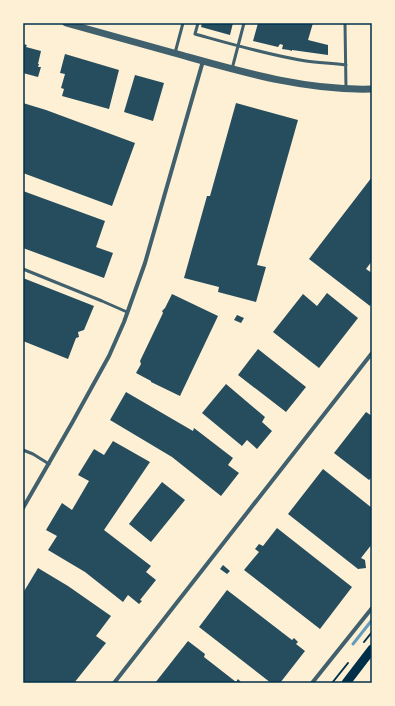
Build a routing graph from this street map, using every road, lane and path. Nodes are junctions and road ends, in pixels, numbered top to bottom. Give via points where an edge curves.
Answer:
1 (66, 23) edge
2 (183, 23) edge
3 (198, 23) edge
4 (244, 23) edge
5 (345, 23) edge
6 (238, 46) junction
7 (175, 53) junction
8 (203, 61) junction
9 (346, 64) junction
10 (232, 69) junction
11 (372, 89) edge
12 (346, 90) junction
13 (23, 269) edge
14 (127, 312) junction
15 (372, 353) edge
16 (23, 450) edge
17 (49, 464) junction
18 (25, 500) edge
19 (23, 508) edge
20 (372, 608) edge
21 (372, 649) edge
22 (114, 683) edge
23 (312, 683) edge
24 (346, 683) edge

1 - 7 street
2 - 7 lane
3 - 6 lane via 195,34
4 - 6 lane
5 - 9 lane
6 - 9 lane via 307,61
6 - 10 lane
7 - 8 street
8 - 10 street
8 - 14 street via 145,263
9 - 12 lane
10 - 12 street via 273,79
11 - 12 street
13 - 14 lane
14 - 17 street via 108,356
15 - 22 street
16 - 17 lane
17 - 18 street
18 - 19 street
20 - 23 street
21 - 24 highway

